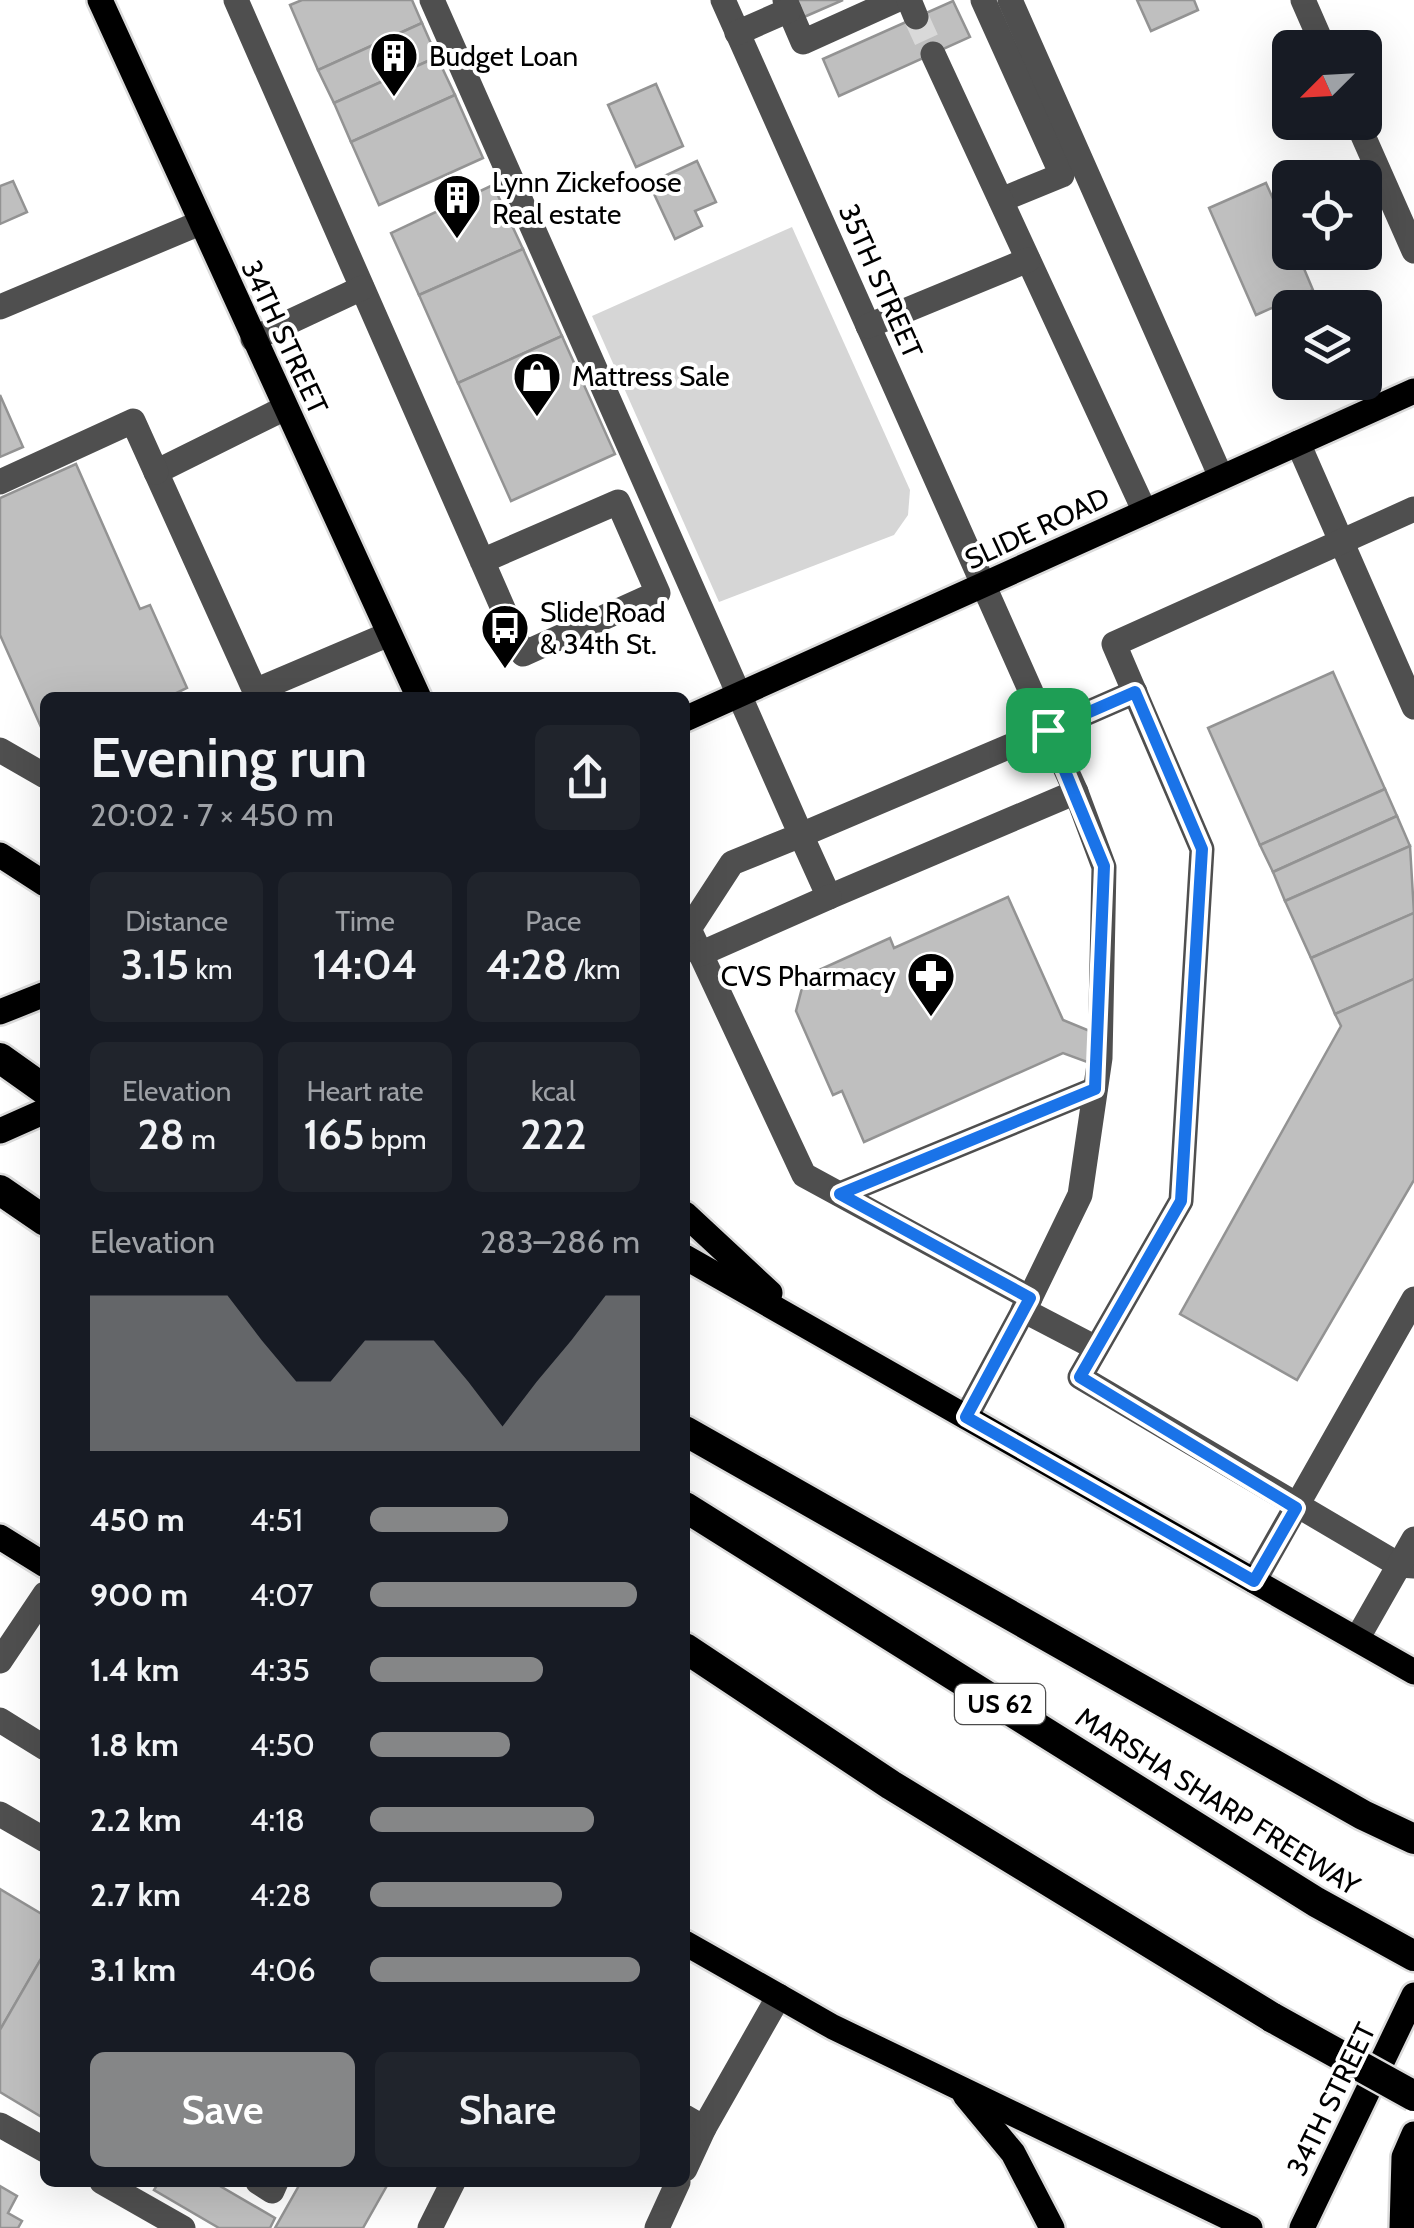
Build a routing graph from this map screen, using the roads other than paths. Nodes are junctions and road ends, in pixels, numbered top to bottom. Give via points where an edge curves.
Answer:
1 (100, 0) edge
2 (236, 0) edge
3 (432, 0) edge
4 (723, 0) edge
5 (983, 0) edge
6 (1010, 0) edge
7 (1303, 0) edge
8 (787, 5) edge
9 (907, 6) edge
10 (1316, 30) edge
11 (737, 33) junction
12 (933, 54) tunnel mouth
13 (1365, 140) edge
14 (1001, 200) junction
15 (200, 223) junction
16 (1414, 251) edge
17 (1028, 260) junction
18 (362, 288) junction
19 (0, 307) edge
20 (868, 326) junction
21 (253, 339) junction
22 (1412, 397) edge
23 (285, 408) junction
24 (1298, 443) junction
25 (156, 472) junction
26 (1221, 477) junction
27 (0, 482) edge
28 (1414, 509) edge
29 (1145, 512) junction
30 (1342, 541) junction
31 (482, 561) junction
32 (984, 586) junction
33 (389, 634) junction
34 (254, 692) edge
35 (259, 692) edge
36 (416, 692) edge
37 (1135, 692) junction
38 (740, 694) junction
39 (1414, 706) edge
40 (690, 717) edge
41 (1048, 730) junction
42 (0, 750) edge
43 (40, 773) edge
44 (1076, 792) junction
45 (801, 835) junction
46 (0, 855) edge
47 (40, 881) edge
48 (829, 897) junction
49 (690, 926) edge
50 (690, 933) edge
51 (700, 954) junction
52 (40, 996) edge
53 (0, 1012) edge
54 (0, 1058) edge
55 (40, 1086) edge
56 (1095, 1089) junction
57 (40, 1114) edge
58 (0, 1131) edge
59 (0, 1190) edge
60 (840, 1194) junction
61 (40, 1218) edge
62 (690, 1219) edge
63 (690, 1259) edge
64 (1414, 1299) edge
65 (1026, 1304) junction
66 (803, 1324) junction
67 (1096, 1348) junction
68 (966, 1417) junction
69 (690, 1434) edge
70 (1296, 1508) junction
71 (690, 1510) edge
72 (0, 1538) edge
73 (1414, 1539) edge
74 (40, 1563) edge
75 (1407, 1566) edge
76 (1254, 1581) junction
77 (40, 1601) edge
78 (1356, 1639) junction
79 (690, 1651) edge
80 (0, 1661) edge
81 (1414, 1672) edge
82 (0, 1720) edge
83 (40, 1745) edge
84 (0, 1814) edge
85 (40, 1837) edge
86 (1414, 1839) edge
87 (690, 1946) edge
88 (1414, 1956) edge
89 (1414, 1995) edge
90 (779, 1996) junction
91 (958, 2088) junction
92 (1414, 2096) edge
93 (695, 2122) edge
94 (0, 2125) edge
95 (1414, 2134) edge
96 (40, 2147) edge
97 (111, 2187) edge
98 (450, 2187) edge
99 (676, 2187) edge
100 (183, 2228) edge
101 (430, 2228) edge
102 (657, 2228) edge
103 (1052, 2228) edge
104 (1250, 2228) edge
105 (1302, 2228) edge
106 (1402, 2228) edge

1 - 15 main road, 34TH STREET
2 - 18 street
3 - 38 street
4 - 11 street, 35TH STREET
5 - 14 street via 1062,174
6 - 26 street
7 - 10 street
8 - 9 street via 804,42
8 - 11 street
11 - 20 street, 35TH STREET
12 - 14 street
13 - 16 street
14 - 17 street
15 - 19 street
15 - 21 main road, 34TH STREET
17 - 20 street
17 - 29 street
18 - 21 street
18 - 31 street
20 - 32 street, 35TH STREET
21 - 23 main road, 34TH STREET
22 - 24 main road, SLIDE ROAD
23 - 25 street
23 - 33 main road, 34TH STREET
24 - 26 main road, SLIDE ROAD
24 - 30 street
25 - 27 street via 132,421
25 - 34 street
26 - 29 main road, SLIDE ROAD
28 - 30 street
29 - 32 main road, SLIDE ROAD
30 - 37 street via 1114,644
30 - 39 street
31 - 31 street via 618,502 658,593 523,654
32 - 38 main road, SLIDE ROAD
32 - 41 street, 35TH STREET
33 - 35 street
33 - 36 main road, 34TH STREET
37 - 41 street
37 - 67 street via 1202,849 1201,868 1181,1201
38 - 40 main road, SLIDE ROAD
38 - 45 street
41 - 44 street, 35TH STREET
41 - 45 street
42 - 43 street
44 - 48 street
44 - 56 street, 35TH STREET via 1104,866
45 - 48 street
45 - 49 street via 732,863
46 - 47 main road
48 - 51 street
50 - 51 street
51 - 60 street via 804,1175
52 - 53 main road
54 - 55 highway
56 - 60 street
56 - 65 street, 35TH STREET via 1080,1195
57 - 58 main road
59 - 61 highway
60 - 65 street
62 - 66 main road
63 - 66 main road
64 - 70 street
65 - 67 street
65 - 68 street, 35TH STREET
66 - 68 main road
67 - 70 street via 1080,1377
68 - 76 main road
69 - 86 highway
70 - 75 street
70 - 76 street
71 - 88 highway, MARSHA SHARP FREEWAY / US 62 via 1316,1902
72 - 74 main road
73 - 75 street
75 - 78 street
76 - 78 main road
77 - 80 street
78 - 81 main road
79 - 92 highway, bridge via 891,1785 1273,2018
82 - 83 street
84 - 85 street
87 - 90 main road
89 - 105 main road, 34TH STREET
90 - 91 main road
90 - 93 street
91 - 103 main road via 1014,2153
91 - 104 main road
94 - 96 street
95 - 106 main road via 1404,2157
97 - 100 street
98 - 101 street
99 - 102 street

